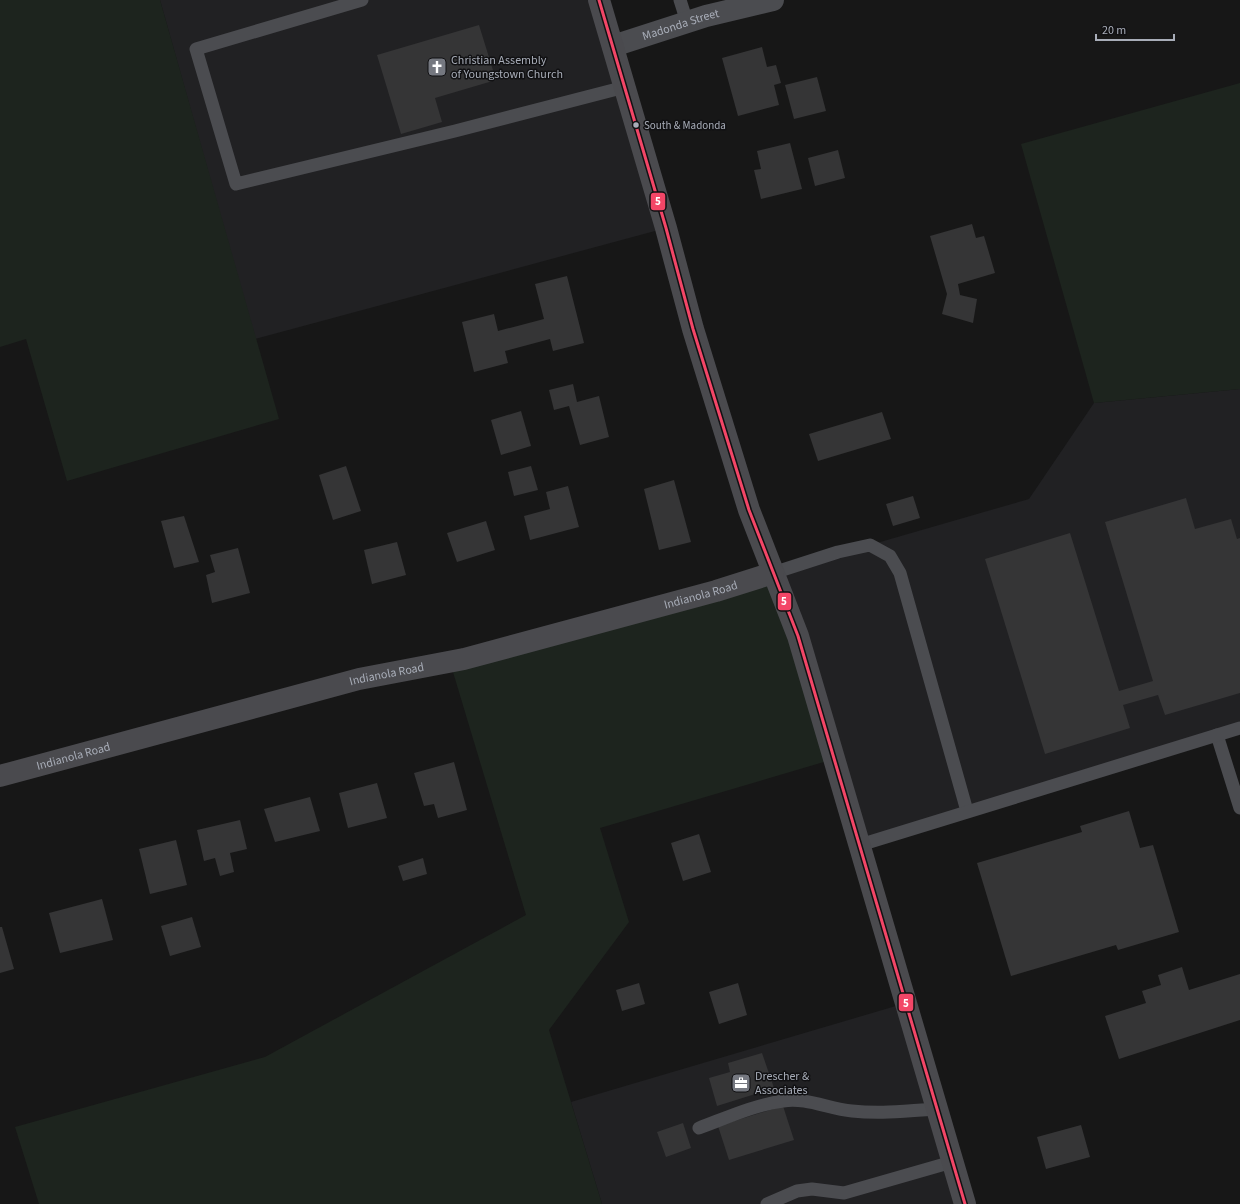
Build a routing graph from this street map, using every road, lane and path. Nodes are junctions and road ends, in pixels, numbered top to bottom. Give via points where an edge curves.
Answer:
1 (362, 0) edge
2 (599, 0) edge
3 (680, 0) edge
4 (772, 0) edge
5 (687, 22) junction
6 (613, 46) junction
7 (625, 87) junction
8 (773, 573) junction
9 (1240, 728) edge
10 (1217, 735) junction
11 (0, 776) edge
12 (1240, 808) edge
13 (967, 811) junction
14 (860, 844) junction
15 (937, 1109) junction
16 (699, 1128) dead end
17 (952, 1162) junction
18 (766, 1204) edge
19 (965, 1204) edge

1 - 7 lane via 196,49 236,184
2 - 6 main road
3 - 5 lane
4 - 5 street, Madonda Street
5 - 6 street, Madonda Street
6 - 7 main road
7 - 8 main road via 693,330 749,510
8 - 11 main road, Indianola Road via 716,591 464,659 359,679
8 - 13 lane via 838,552 870,545 890,556 900,573
8 - 14 main road via 798,636
9 - 10 lane
10 - 12 lane
10 - 13 lane
13 - 14 lane
14 - 15 main road
15 - 16 lane via 851,1111 805,1101 784,1100 741,1112
15 - 17 main road
17 - 18 lane via 844,1192 812,1188 797,1191
17 - 19 main road

